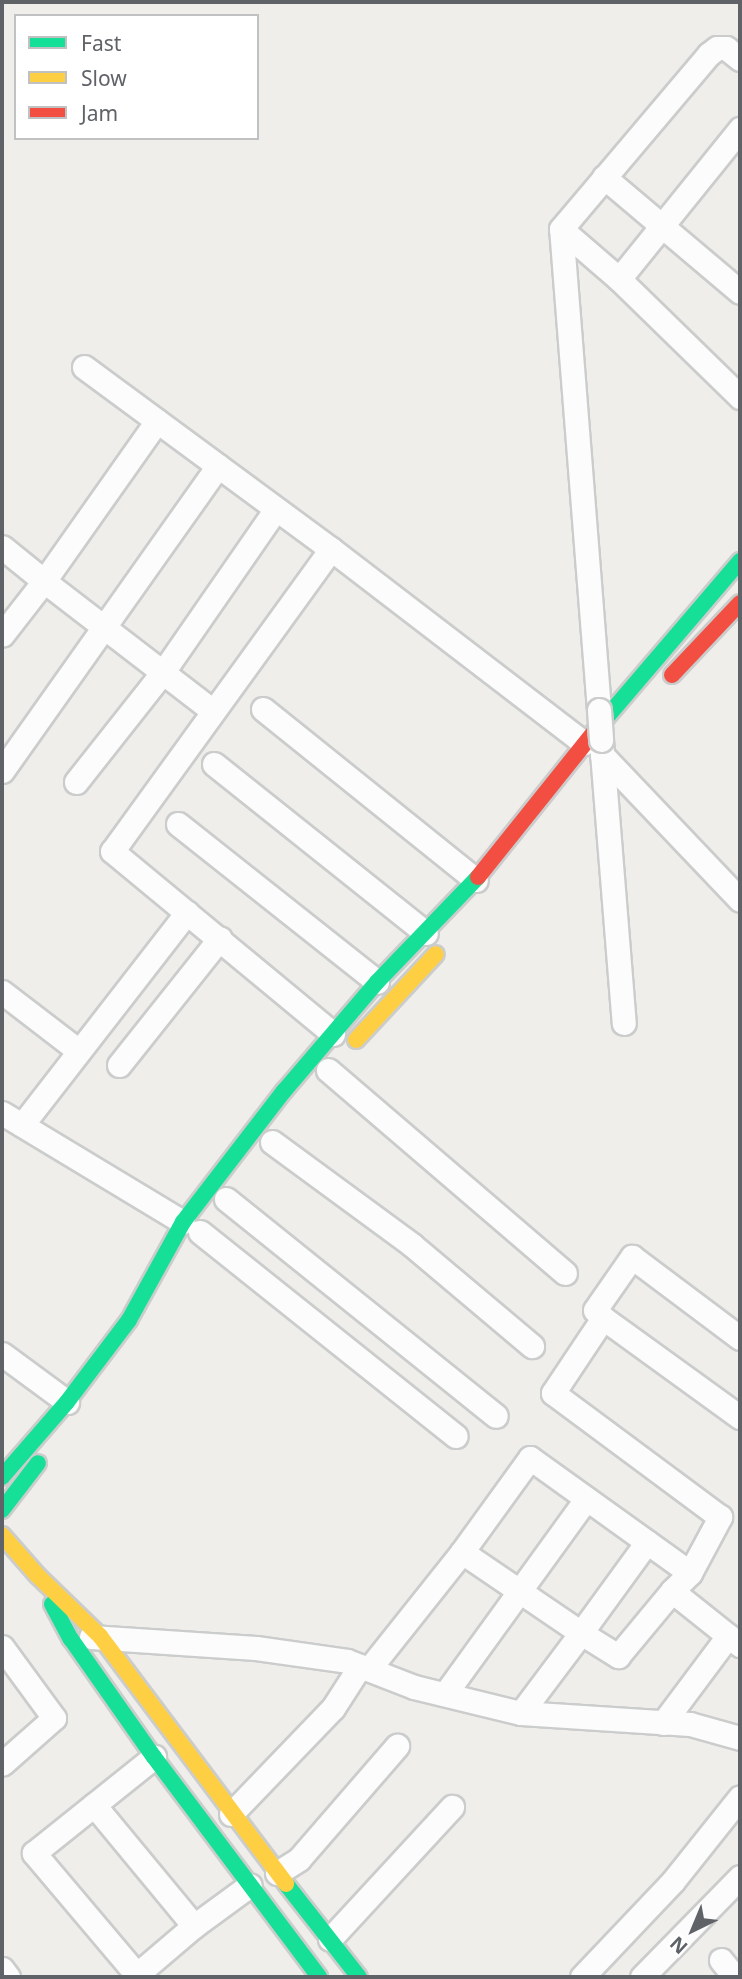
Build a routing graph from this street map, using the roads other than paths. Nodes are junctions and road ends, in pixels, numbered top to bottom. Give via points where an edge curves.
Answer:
1 (740, 59) edge
2 (740, 129) edge
3 (604, 177) junction
4 (664, 228) junction
5 (561, 229) junction
6 (619, 279) junction
7 (740, 292) edge
8 (84, 367) dead end
9 (740, 397) edge
10 (157, 421) junction
11 (218, 466) junction
12 (276, 509) junction
13 (2, 547) edge
14 (331, 549) junction
15 (740, 561) edge
16 (44, 581) junction
17 (740, 603) edge
18 (102, 626) junction
19 (2, 635) edge
20 (163, 672) junction
21 (665, 683) dead end
22 (263, 709) dead end
23 (214, 711) junction
24 (602, 743) junction
25 (214, 764) dead end
26 (2, 771) edge
27 (587, 775) dead end
28 (76, 782) dead end
29 (178, 824) dead end
30 (476, 880) junction
31 (740, 900) edge
32 (187, 912) junction
33 (426, 933) junction
34 (220, 938) junction
35 (450, 938) dead end
36 (377, 982) junction
37 (2, 992) edge
38 (624, 1023) dead end
39 (79, 1051) junction
40 (333, 1059) junction
41 (119, 1065) dead end
42 (12, 1119) edge
43 (272, 1142) dead end
44 (230, 1194) joint
45 (192, 1232) junction
46 (565, 1273) dead end
47 (161, 1297) dead end
48 (603, 1318) junction
49 (740, 1338) edge
50 (532, 1346) dead end
51 (2, 1354) edge
52 (67, 1402) junction
53 (496, 1416) dead end
54 (740, 1417) edge
55 (456, 1436) dead end
56 (10, 1453) edge
57 (2, 1477) edge
58 (586, 1499) junction
59 (2, 1510) edge
60 (2, 1535) edge
61 (647, 1542) junction
62 (462, 1552) junction
63 (690, 1573) junction
64 (37, 1575) junction
65 (520, 1591) junction
66 (672, 1591) junction
67 (582, 1633) junction
68 (100, 1636) junction
69 (71, 1639) junction
70 (734, 1640) edge
71 (4, 1654) edge
72 (365, 1668) junction
73 (445, 1694) junction
74 (522, 1713) junction
75 (663, 1723) junction
76 (740, 1738) edge
77 (397, 1746) dead end
78 (155, 1758) junction
79 (2, 1764) edge
80 (740, 1797) edge
81 (94, 1805) junction
82 (452, 1807) dead end
83 (231, 1814) junction
84 (277, 1873) junction
85 (250, 1885) junction
86 (737, 1886) edge
87 (194, 1926) junction
88 (330, 1939) junction
89 (2, 1969) edge
90 (135, 1976) edge
91 (8, 1977) edge
92 (319, 1977) edge
93 (359, 1977) edge
94 (582, 1977) edge
95 (642, 1977) edge

1 - 3 street via 726,48 709,54
2 - 4 street
3 - 4 street
3 - 5 street
4 - 6 street
4 - 7 street
5 - 6 street
5 - 24 street, bridge
6 - 9 street
8 - 10 street
10 - 11 street
10 - 16 street
11 - 12 street
11 - 18 street
12 - 14 street
12 - 20 street
13 - 16 street
14 - 23 street
14 - 24 street
15 - 24 street
16 - 18 street
16 - 19 street
17 - 21 street
18 - 20 street
18 - 26 street
20 - 23 street
20 - 28 street
22 - 30 street
23 - 32 street via 112,851
24 - 27 street
24 - 30 street
24 - 31 street
24 - 38 street
25 - 33 street
29 - 36 street
30 - 33 street
32 - 34 street
32 - 39 street
33 - 36 street
34 - 40 street
34 - 41 street
35 - 40 street
36 - 40 street
37 - 39 street
39 - 42 street
40 - 45 street via 284,1091
40 - 46 street
42 - 45 street
43 - 50 street via 412,1245
44 - 45 street
44 - 53 street
45 - 52 street
45 - 55 street
47 - 59 street via 135,1339
48 - 49 street via 596,1310 632,1257
48 - 54 street
48 - 63 street via 553,1393 720,1517
51 - 52 street
52 - 56 street
56 - 57 street
58 - 61 street
58 - 62 street via 530,1458
58 - 65 street
60 - 64 street
61 - 63 street
61 - 67 street
62 - 65 street
62 - 72 street
63 - 66 street
64 - 68 street
64 - 69 street
65 - 67 street
65 - 73 street
66 - 67 street via 618,1656
66 - 70 street
67 - 74 street
68 - 69 street
68 - 72 street via 256,1648 347,1661
68 - 83 street
69 - 78 street
70 - 75 street
71 - 79 street via 54,1718
72 - 73 street
72 - 83 street
73 - 74 street
74 - 75 street
75 - 76 street via 690,1724
77 - 84 street via 299,1859
78 - 81 street
78 - 85 street
80 - 94 street via 673,1881
81 - 87 street
81 - 90 street via 34,1853
82 - 88 street
83 - 84 street
84 - 88 street
85 - 87 street
85 - 92 street
86 - 95 street
87 - 90 street
88 - 93 street
89 - 91 street

